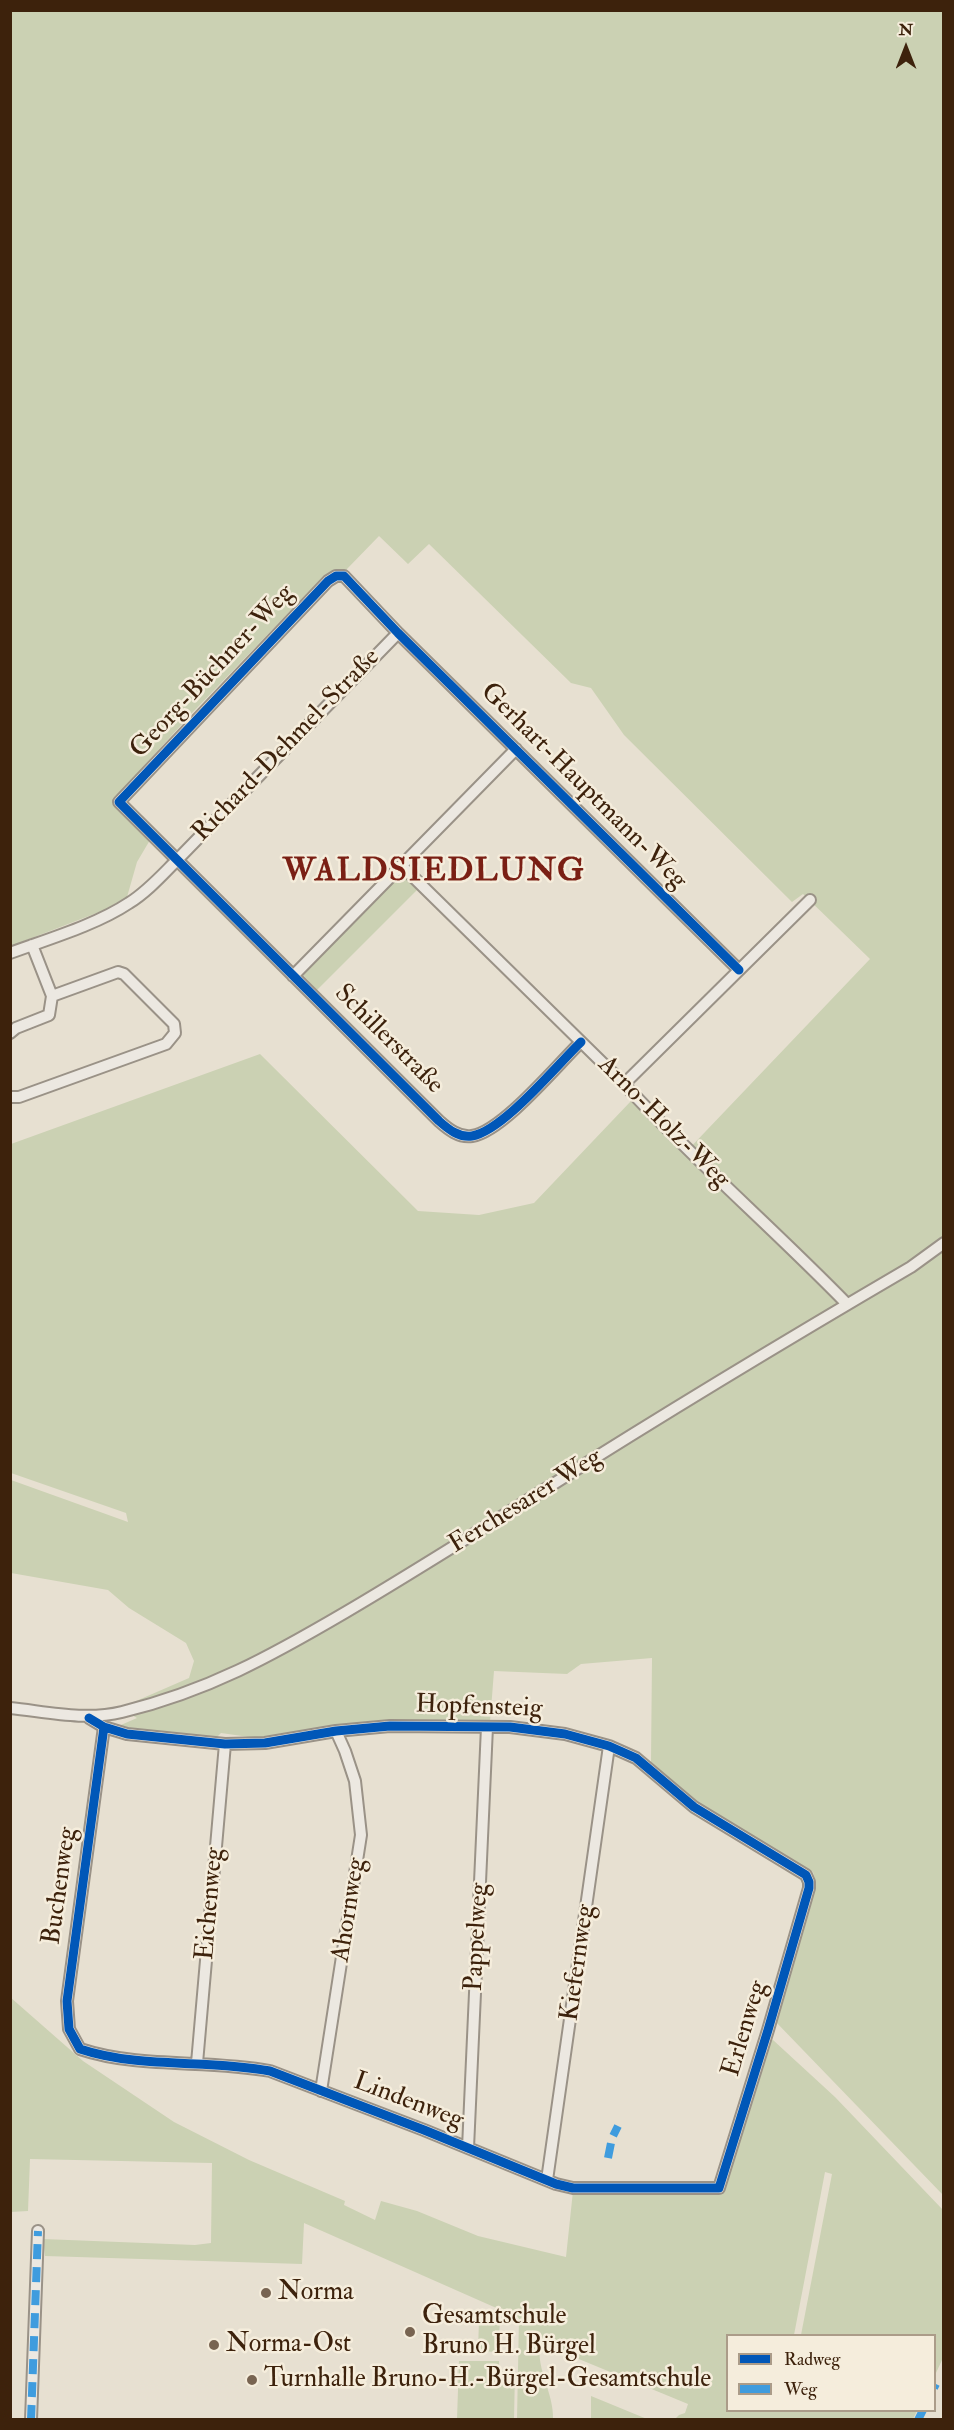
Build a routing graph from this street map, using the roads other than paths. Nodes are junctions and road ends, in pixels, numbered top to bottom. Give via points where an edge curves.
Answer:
1 (398, 633) junction
2 (516, 749) junction
3 (177, 860) junction
4 (402, 866) junction
5 (810, 900) dead end
6 (32, 945) junction
7 (10, 953) edge
8 (739, 970) junction
9 (293, 976) junction
10 (52, 996) junction
11 (10, 1033) edge
12 (581, 1042) junction
13 (624, 1084) junction
14 (10, 1097) edge
15 (944, 1243) edge
16 (847, 1304) junction
17 (10, 1708) edge
18 (89, 1718) junction
19 (104, 1727) junction
20 (488, 1727) junction
21 (336, 1731) junction
22 (225, 1744) junction
23 (609, 1746) junction
24 (809, 1882) joint
25 (80, 2049) joint
26 (196, 2063) junction
27 (321, 2091) junction
28 (468, 2148) junction
29 (547, 2180) junction
30 (719, 2188) joint
31 (38, 2231) dead end
32 (31, 2420) edge

1 - 2 street, Gerhart-Hauptmann-Weg
1 - 3 street, Richard-Dehmel-Straße
1 - 3 street, Georg-Büchner-Weg via 344,576 328,581 119,802
2 - 4 street
2 - 8 street, Gerhart-Hauptmann-Weg
3 - 6 street, Richard-Dehmel-Straße via 129,904
3 - 9 street, Schillerstraße
4 - 9 street
4 - 12 street, Arno-Holz-Weg
5 - 8 street
6 - 7 street, Richard-Dehmel-Straße
6 - 10 street
8 - 13 street
9 - 12 street, Schillerstraße via 439,1121 456,1133 470,1136 502,1120
10 - 11 street via 49,1015
10 - 14 street via 118,972 174,1024 175,1033 166,1044
12 - 13 street, Arno-Holz-Weg
13 - 16 street, Arno-Holz-Weg
15 - 16 street, Ferchesarer Weg
16 - 18 street, Ferchesarer Weg via 280,1651 204,1688 121,1713
17 - 18 street, Ferchesarer Weg
18 - 19 street, Ferchesarer Weg
19 - 22 street, Hopfensteig via 127,1734
19 - 25 street, Buchenweg via 67,2001 69,2029
20 - 21 street, Hopfensteig via 390,1726
20 - 23 street, Hopfensteig via 534,1728
20 - 28 street, Pappelweg
21 - 22 street, Hopfensteig via 265,1743
21 - 27 street, Ahornweg via 354,1781 361,1835
22 - 26 street, Eichenweg
23 - 24 street, Hopfensteig via 645,1763 694,1807 806,1875
23 - 29 street, Kiefernweg
24 - 30 street, Erlenweg
25 - 26 street, Lindenweg via 129,2059
26 - 27 street, Lindenweg via 270,2071
27 - 28 street, Lindenweg
28 - 29 street, Lindenweg
29 - 30 street, Lindenweg via 573,2188
31 - 32 street

